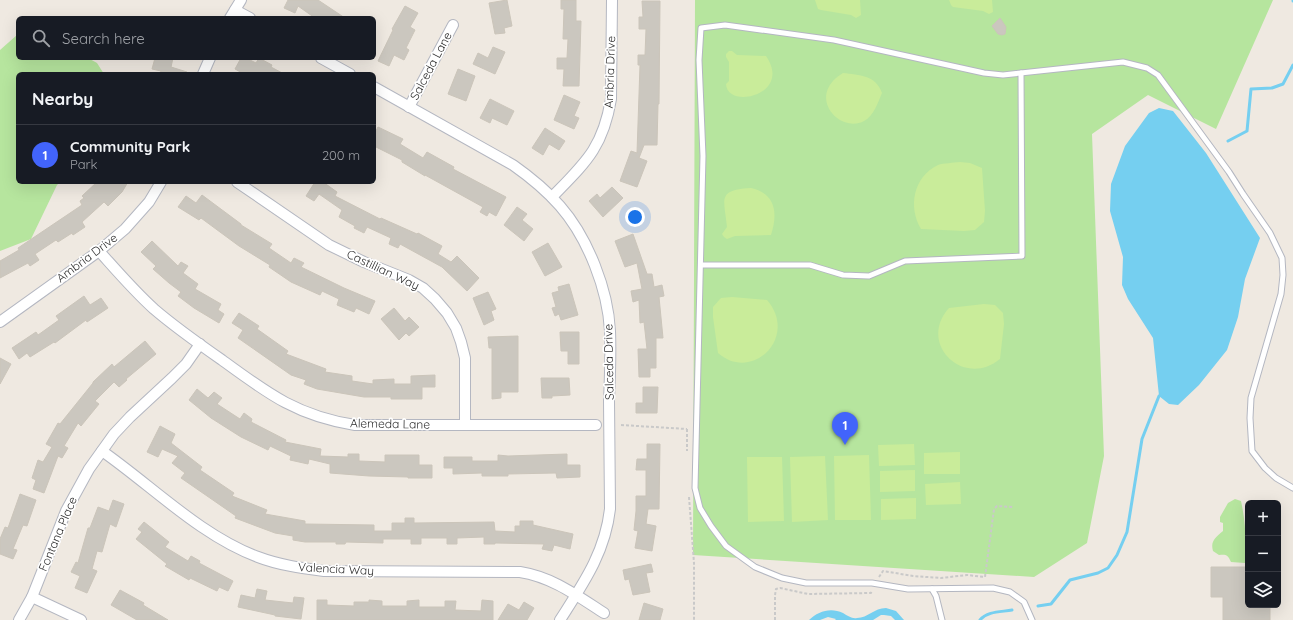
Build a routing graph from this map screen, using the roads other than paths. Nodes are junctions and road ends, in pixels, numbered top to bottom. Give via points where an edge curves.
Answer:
1 (241, 0) edge
2 (612, 0) edge
3 (233, 14) edge
4 (453, 25) dead end
5 (209, 60) edge
6 (325, 60) edge
7 (204, 72) edge
8 (346, 72) edge
9 (1021, 73) junction
10 (376, 88) edge
11 (409, 107) junction
12 (160, 184) edge
13 (240, 184) edge
14 (552, 197) junction
15 (99, 251) junction
16 (701, 265) junction
17 (0, 322) edge
18 (200, 344) junction
19 (465, 425) junction
20 (596, 425) dead end
21 (102, 451) junction
22 (1293, 488) edge
23 (932, 589) junction
24 (576, 595) junction
25 (32, 597) junction
26 (604, 613) dead end
27 (19, 620) edge
28 (81, 620) edge
29 (560, 620) edge
30 (942, 620) edge
31 (1032, 620) edge

1 - 3 street
2 - 14 street, Ambria Drive via 611,99 603,132 586,162
4 - 11 street, Salceda Lane
5 - 7 street
6 - 8 street
9 - 16 lane via 1022,256 905,260 869,276 843,275 810,265
9 - 16 lane via 984,73 826,39 725,25 701,28
9 - 22 lane via 1123,62 1146,68 1158,75 1270,233 1282,258 1283,275 1281,294 1251,398 1251,441 1252,451 1265,468
10 - 11 street, Salceda Drive
11 - 14 street, Salceda Drive via 513,165
12 - 15 street, Ambria Drive via 149,202 125,229
13 - 19 street, Castillian Way via 329,244 364,262 409,280 435,299 447,313 461,342 464,358
14 - 24 street, Salceda Drive via 573,224 596,267 603,286 610,330 608,527 597,559
15 - 17 street, Ambria Drive
15 - 18 street, Alemeda Lane via 154,309
16 - 23 lane via 696,488 700,508 710,526 726,546 755,566 782,578 806,582
18 - 19 street, Alemeda Lane via 265,391 317,416 355,424
18 - 21 street, Fontana Place via 186,364 130,417
19 - 20 street, Alemeda Lane
21 - 24 street, Valencia Way via 216,536 239,549 276,563 324,571 520,572 546,578
21 - 25 street, Fontana Place via 66,511
23 - 30 lane
23 - 31 lane via 993,588 1010,592 1024,602
24 - 26 street, Valencia Way
24 - 29 street, Salceda Drive
25 - 27 street, Fontana Place
25 - 28 street

